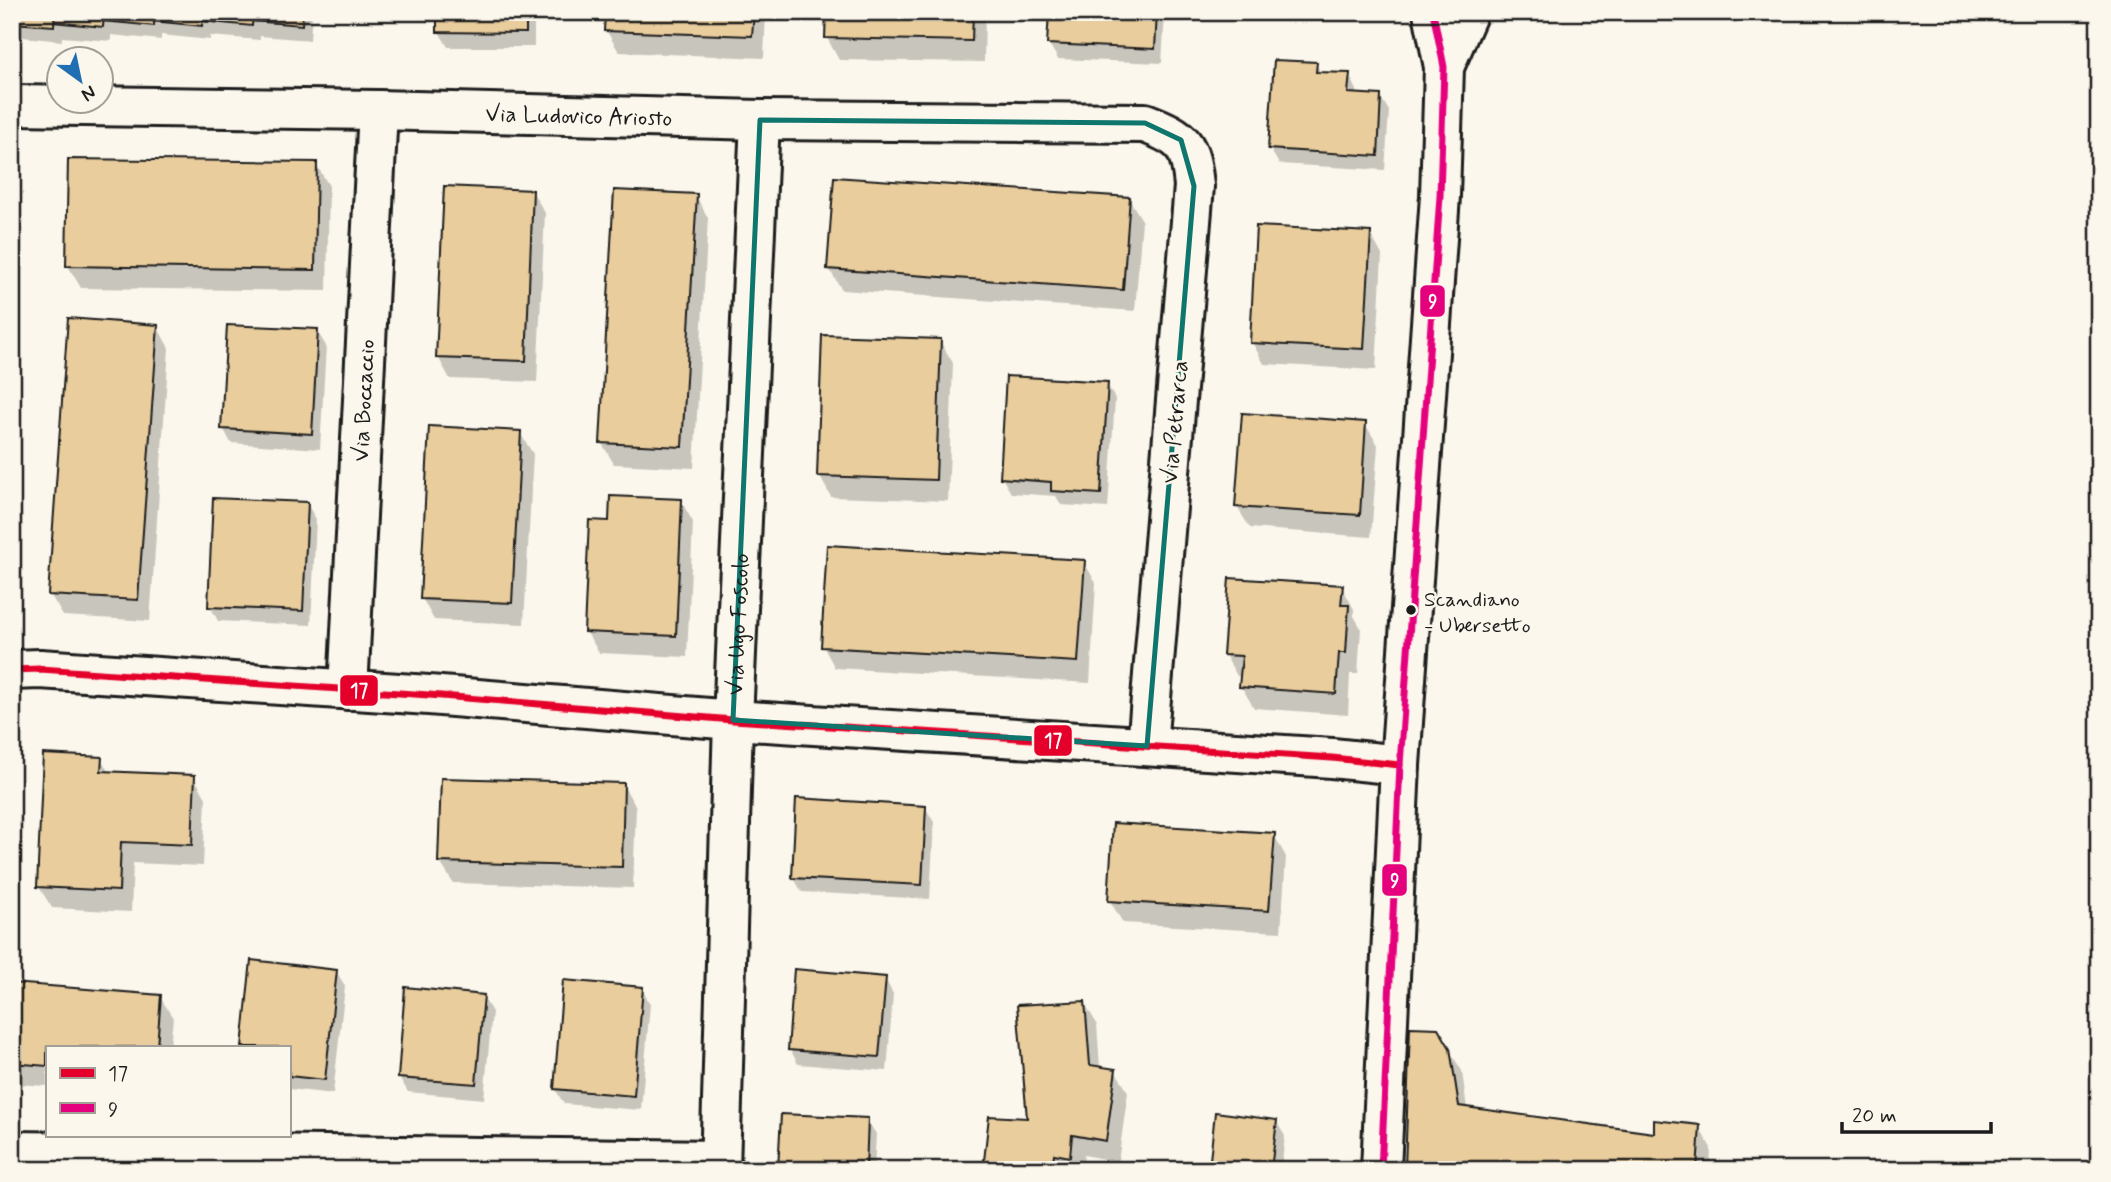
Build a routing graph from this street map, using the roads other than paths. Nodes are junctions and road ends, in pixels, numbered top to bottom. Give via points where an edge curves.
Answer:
1 (1433, 12) edge
2 (1468, 12) edge
3 (1444, 67) junction
4 (12, 105) edge
5 (378, 110) junction
6 (760, 120) junction
7 (1145, 122) joint
8 (12, 670) edge
9 (348, 690) junction
10 (733, 720) junction
11 (1147, 746) junction
12 (1400, 765) junction
13 (12, 1151) edge
14 (720, 1165) edge
15 (1381, 1170) edge

1 - 3 street
2 - 3 street
3 - 12 street via 1440,196
4 - 5 street, Via Ludovico Ariosto
5 - 6 street, Via Ludovico Ariosto
5 - 9 street, Via Boccaccio
6 - 7 street, Via Ludovico Ariosto
6 - 10 street, Via Ugo Foscolo
7 - 11 street, Via Petrarca via 1181,140 1191,160 1194,186
8 - 9 street
9 - 10 street
10 - 11 street
10 - 14 street, Via Ugo Foscolo
11 - 12 street
12 - 15 street
13 - 14 street

